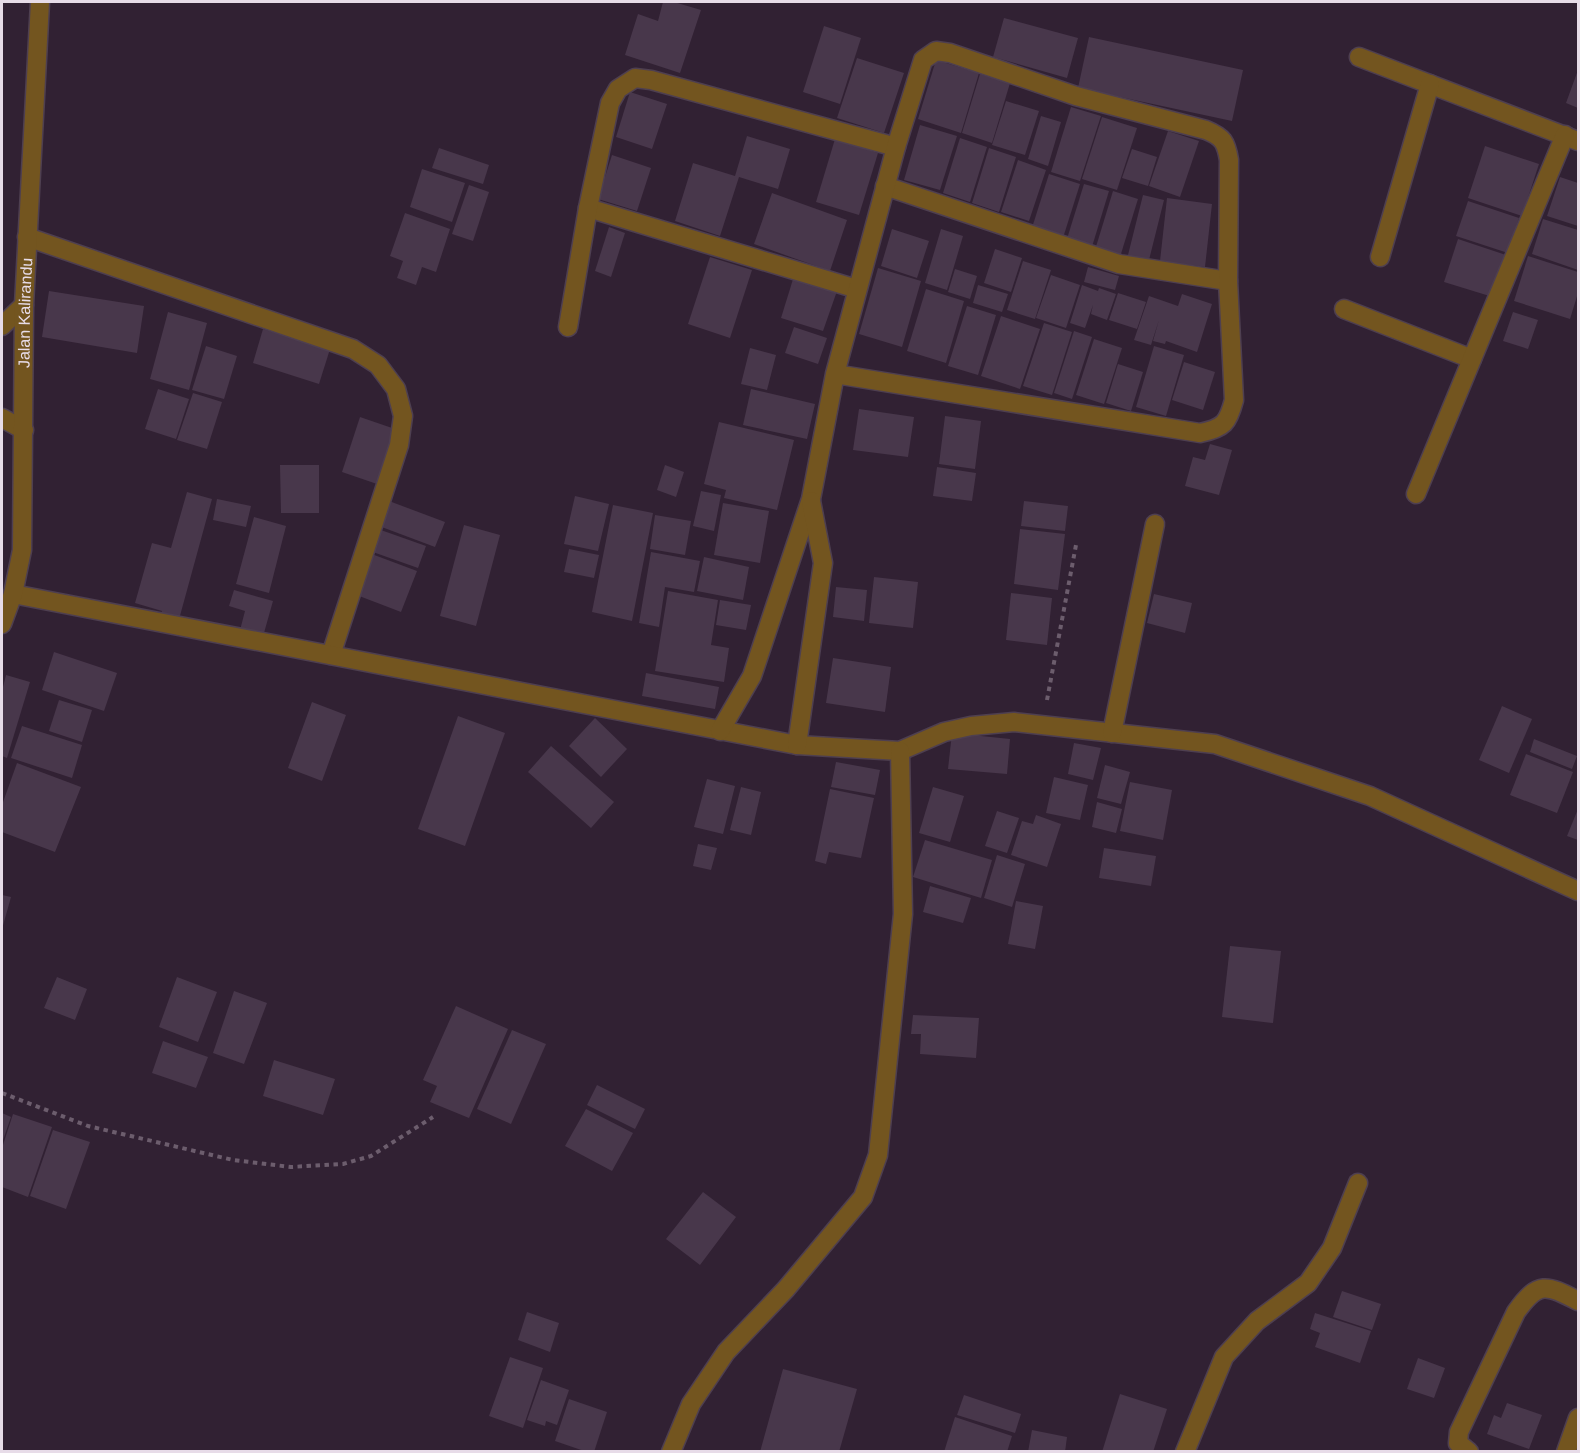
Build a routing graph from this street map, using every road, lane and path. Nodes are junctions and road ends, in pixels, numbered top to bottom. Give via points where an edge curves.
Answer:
1 (40, 2) edge
2 (1359, 57) dead end
3 (1430, 84) junction
4 (1572, 138) edge
5 (896, 147) junction
6 (885, 186) junction
7 (588, 208) junction
8 (27, 237) junction
9 (1380, 256) dead end
10 (1228, 281) junction
11 (857, 289) junction
12 (24, 305) junction
13 (1344, 309) dead end
14 (2, 326) edge
15 (568, 327) dead end
16 (1472, 359) junction
17 (835, 374) junction
18 (2, 418) edge
19 (24, 430) junction
20 (1416, 495) dead end
21 (811, 499) junction
22 (1155, 524) dead end
23 (1076, 545) dead end
24 (13, 594) junction
25 (2, 624) edge
26 (331, 655) junction
27 (1042, 725) junction
28 (720, 730) junction
29 (1112, 733) junction
30 (797, 745) junction
31 (900, 751) junction
32 (1578, 891) edge
33 (2, 1094) edge
34 (433, 1117) dead end
35 (1358, 1183) dead end
36 (1578, 1301) edge
37 (1578, 1418) edge
38 (671, 1452) edge
39 (1185, 1452) edge
40 (1469, 1452) edge
41 (1566, 1452) edge

1 - 8 street, Jalan Kalirandu
2 - 3 street
3 - 4 street
3 - 9 street
4 - 16 street
5 - 6 street
5 - 7 street via 635,78 618,89 610,103
5 - 10 street via 923,60 936,51 1076,96 1206,130 1220,136 1229,160
6 - 10 street via 1119,264
6 - 11 street
7 - 11 street
7 - 15 street
8 - 12 street, Jalan Kalirandu
8 - 26 street via 353,349 378,365 396,389 403,416 399,445
10 - 17 street via 1234,400 1230,419 1217,429 1200,433
11 - 17 street
12 - 14 street
12 - 19 street, Jalan Kalirandu
13 - 16 street
16 - 20 street
17 - 21 street
18 - 19 street
19 - 24 street, Jalan Kalirandu via 22,550
21 - 28 street via 752,676
21 - 30 street via 823,563
22 - 29 street
23 - 27 path
24 - 25 street, Jalan Kalirandu
24 - 26 street
26 - 28 street
27 - 29 street
27 - 31 street via 1014,722 971,726 944,732
28 - 30 street
29 - 32 street via 1215,744 1370,796
30 - 31 street
31 - 38 street via 903,914 878,1155 872,1177 863,1197 786,1289 726,1352 691,1404
33 - 34 path via 88,1126 232,1160 291,1167 344,1164 371,1156
35 - 39 street via 1332,1248 1308,1283 1257,1321 1224,1357
36 - 40 street via 1548,1288 1533,1291 1526,1298 1459,1432 1458,1443
37 - 41 street

